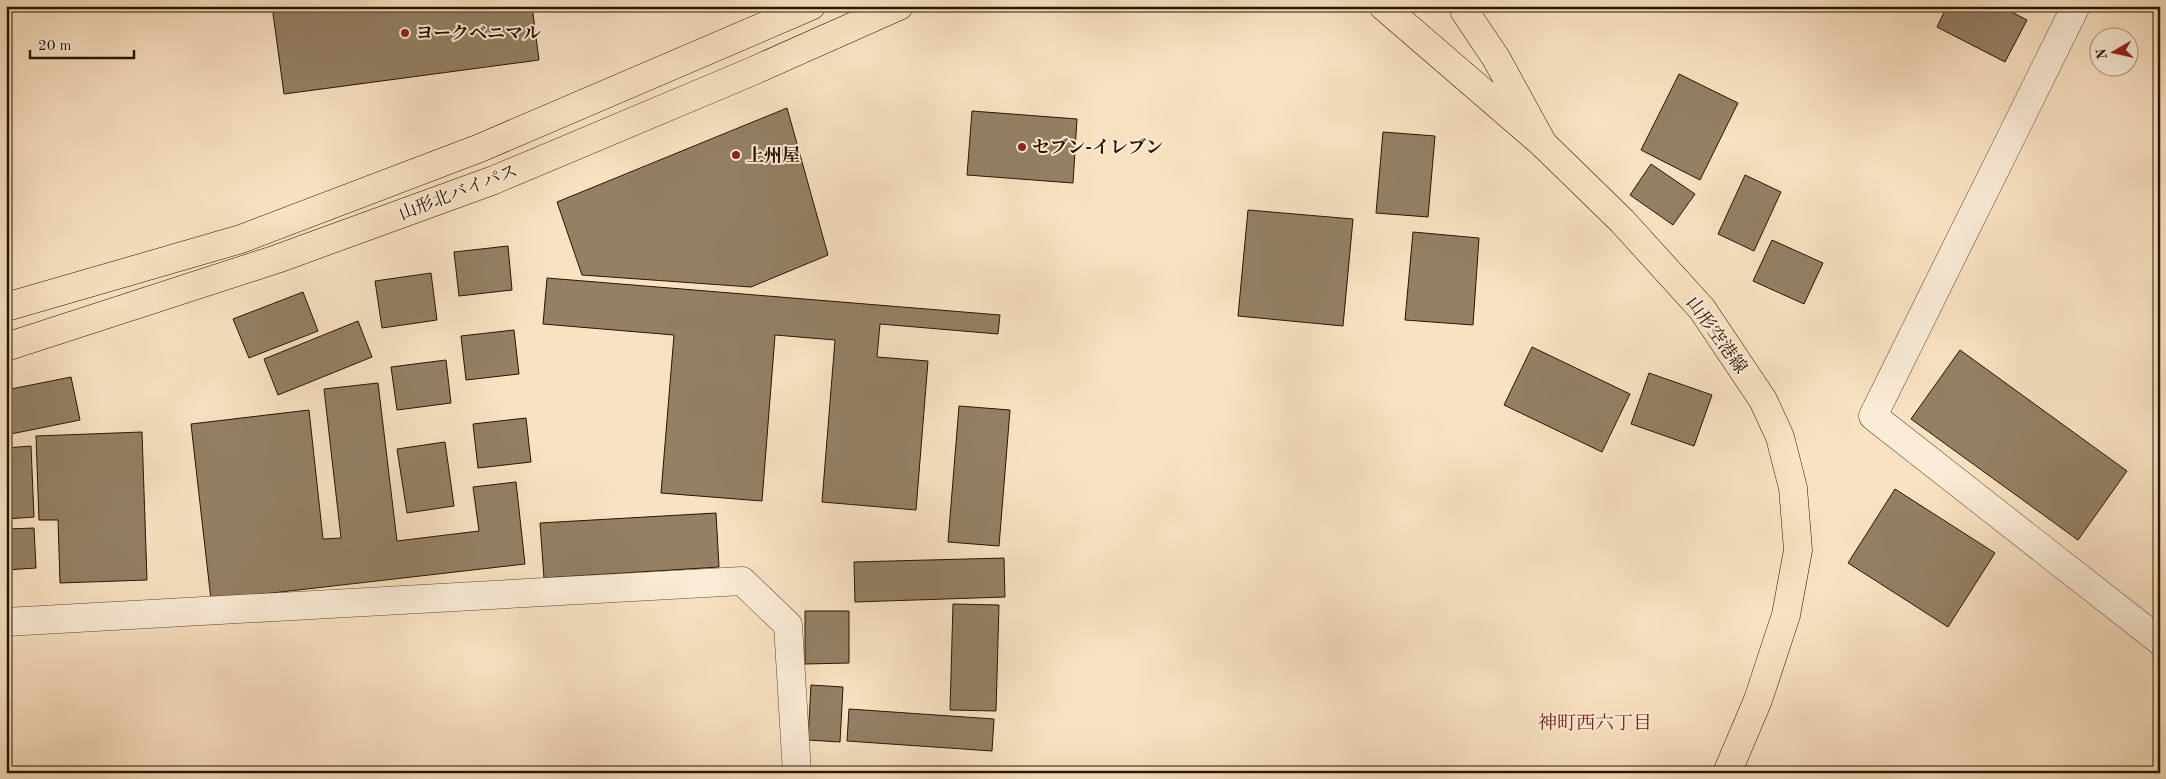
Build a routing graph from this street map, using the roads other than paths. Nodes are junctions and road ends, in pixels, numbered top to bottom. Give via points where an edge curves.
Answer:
1 (811, 6) edge
2 (899, 6) edge
3 (1382, 6) edge
4 (1463, 6) edge
5 (2076, 6) edge
6 (1544, 144) junction
7 (6, 307) edge
8 (6, 347) edge
9 (6, 622) edge
10 (2160, 641) edge
11 (797, 773) edge
12 (1726, 773) edge

1 - 7 main road, 山形北バイパス via 480,148 241,239
2 - 8 main road, 山形北バイパス via 753,72 494,180 276,259
3 - 6 main road, 山形空港線
4 - 6 main road
5 - 10 lane via 1873,416
6 - 12 main road, 山形空港線 via 1622,221 1702,309 1763,400 1780,437 1793,488 1798,550 1783,625 1758,700
9 - 11 lane via 742,581 788,625

